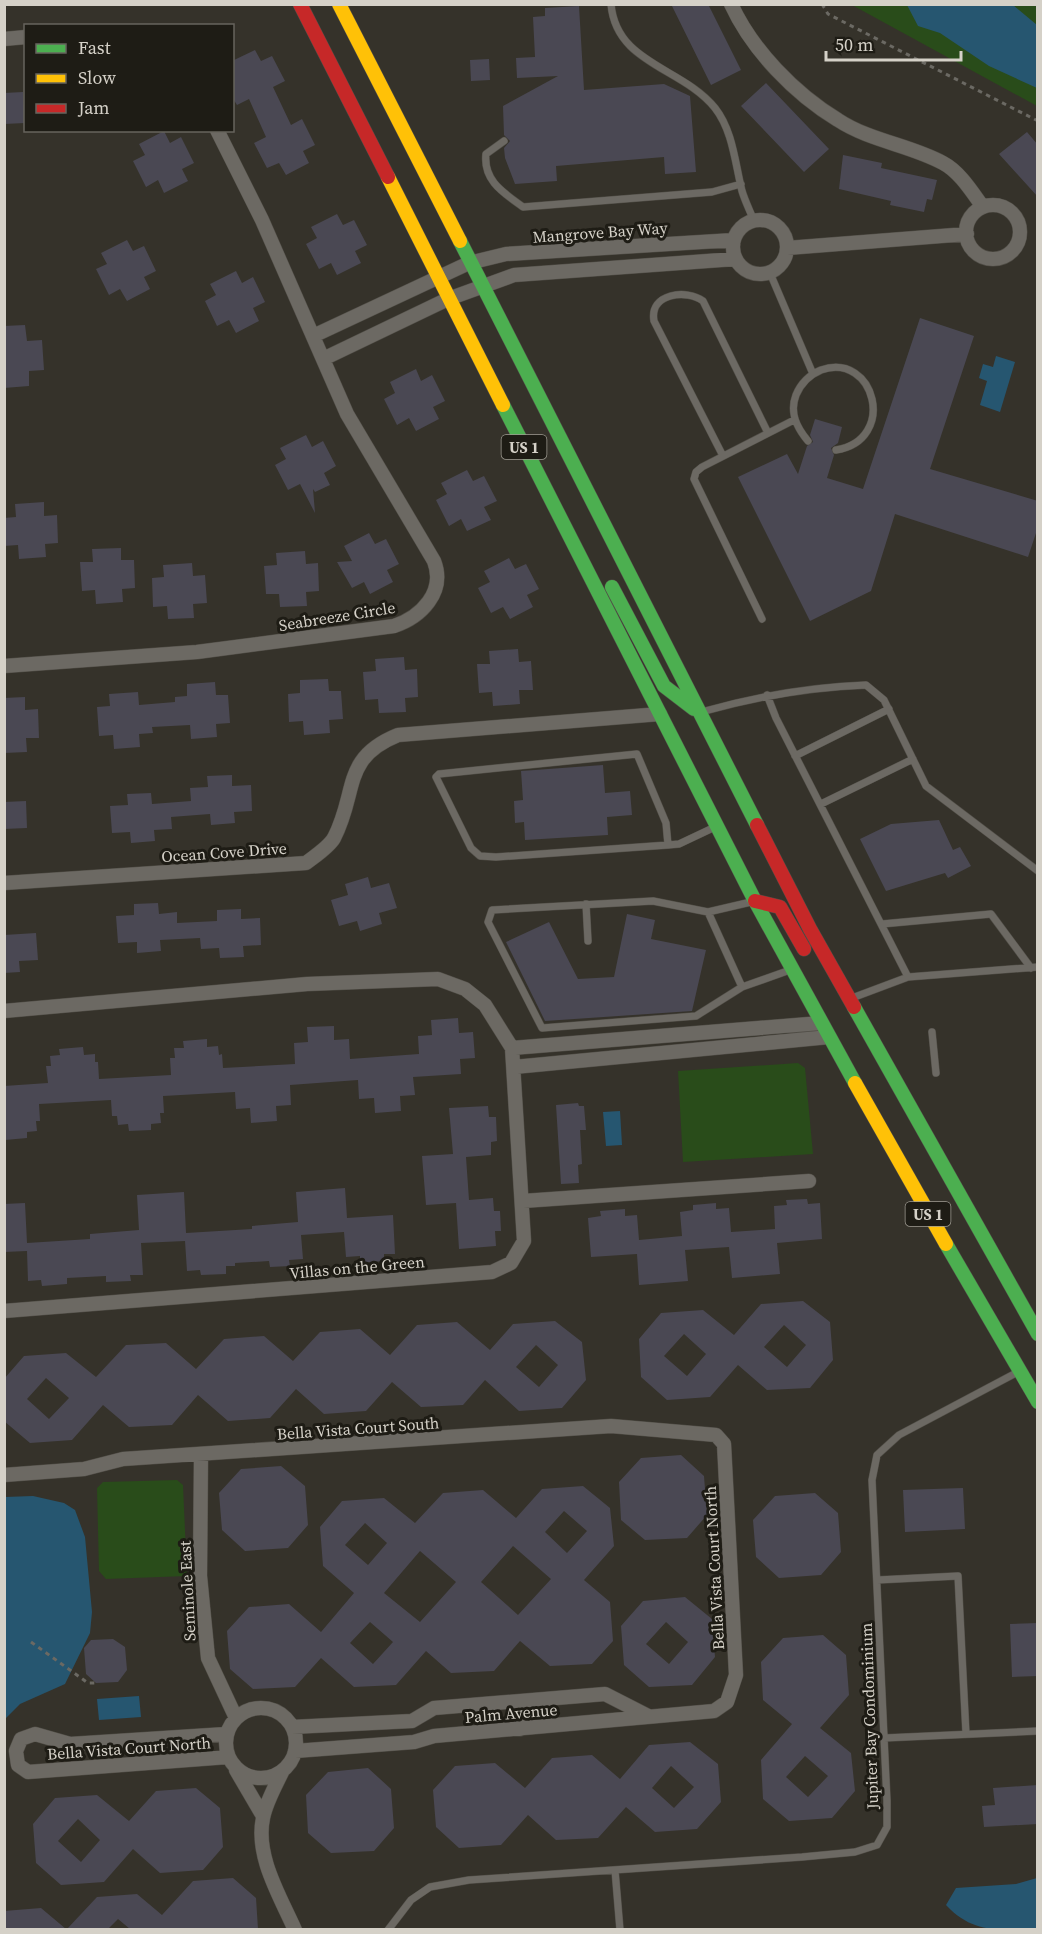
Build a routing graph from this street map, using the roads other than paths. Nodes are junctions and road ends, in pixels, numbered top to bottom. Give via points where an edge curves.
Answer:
1 (300, 4) edge
2 (339, 4) edge
3 (611, 4) edge
4 (731, 4) edge
5 (24, 37) edge
6 (4, 39) edge
7 (218, 132) edge
8 (504, 141) dead end
9 (741, 184) junction
10 (983, 207) junction
11 (754, 221) junction
12 (966, 234) junction
13 (734, 240) junction
14 (787, 248) junction
15 (735, 259) junction
16 (469, 263) junction
17 (770, 273) junction
18 (437, 277) junction
19 (481, 286) junction
20 (448, 299) junction
21 (358, 315) junction
22 (313, 336) junction
23 (370, 336) junction
24 (323, 359) junction
25 (813, 374) junction
26 (794, 420) junction
27 (768, 433) junction
28 (808, 441) dead end
29 (836, 450) dead end
30 (723, 456) junction
31 (533, 465) junction
32 (594, 553) dead end
33 (605, 574) dead end
34 (762, 619) dead end
35 (4, 666) edge
36 (767, 695) junction
37 (889, 709) junction
38 (700, 713) junction
39 (660, 714) junction
40 (795, 756) junction
41 (913, 759) junction
42 (821, 804) junction
43 (717, 826) junction
44 (668, 845) junction
45 (1038, 871) edge
46 (4, 883) edge
47 (755, 901) junction
48 (586, 904) junction
49 (708, 912) junction
50 (882, 924) junction
51 (588, 941) dead end
52 (814, 966) dead end
53 (1034, 968) edge
54 (792, 969) junction
55 (908, 977) junction
56 (742, 987) junction
57 (849, 999) junction
58 (4, 1011) edge
59 (821, 1023) junction
60 (932, 1032) dead end
61 (830, 1037) junction
62 (512, 1048) junction
63 (864, 1055) dead end
64 (514, 1067) junction
65 (936, 1073) dead end
66 (927, 1138) junction
67 (809, 1181) dead end
68 (523, 1201) junction
69 (4, 1311) edge
70 (1038, 1334) edge
71 (1019, 1372) junction
72 (1036, 1398) edge
73 (716, 1434) joint
74 (201, 1455) junction
75 (4, 1474) edge
76 (877, 1580) junction
77 (520, 1701) junction
78 (727, 1702) joint
79 (648, 1716) junction
80 (236, 1718) junction
81 (292, 1727) junction
82 (521, 1729) junction
83 (1038, 1731) edge
84 (226, 1734) junction
85 (966, 1734) junction
86 (884, 1738) junction
87 (124, 1741) junction
88 (295, 1751) junction
89 (231, 1761) junction
90 (126, 1765) junction
91 (283, 1770) junction
92 (263, 1816) junction
93 (615, 1870) junction
94 (295, 1929) edge
95 (388, 1929) edge
96 (620, 1929) edge

1 - 18 main road, US 1
2 - 16 main road, US 1
3 - 9 lane via 619,33 633,51 677,76 716,109 728,132
4 - 10 street via 743,30 789,81 830,114 872,137 944,164 960,177
5 - 6 street
7 - 22 street, Seabreeze Circle
8 - 9 lane via 486,154 487,174 502,192 523,207 712,192
9 - 11 lane
10 - 12 street via 969,220
10 - 12 street via 1004,207 1016,217 1020,232 1016,247 1003,257 984,257 969,244
11 - 13 street via 741,228
11 - 14 street via 777,227
12 - 14 street
13 - 15 street
13 - 16 street, Mangrove Bay Way via 506,254
14 - 17 street via 782,263
15 - 17 street via 750,272
15 - 19 street via 514,275
16 - 18 street
16 - 19 main road, US 1
17 - 25 lane
18 - 20 main road, US 1
18 - 21 street
19 - 20 street
19 - 38 main road, US 1
20 - 23 street
20 - 31 main road, US 1
21 - 22 street
21 - 23 street
22 - 24 street, Seabreeze Circle
23 - 24 street
24 - 35 street, Seabreeze Circle via 347,414 434,561 435,587 424,610 394,626 197,652
25 - 26 lane via 800,386 793,402
25 - 29 lane via 838,368 852,372 865,382 873,397 874,415 868,431 857,442
26 - 27 lane
26 - 28 lane
27 - 30 lane
27 - 30 lane via 703,301 695,296 667,297 655,304 654,321
30 - 34 lane via 696,472 694,479
31 - 32 main road via 584,533
31 - 39 main road, US 1
33 - 38 main road via 664,686
36 - 37 lane via 866,685
36 - 38 lane
36 - 40 lane
37 - 40 lane
37 - 41 lane
38 - 57 main road, US 1
39 - 43 main road, US 1
39 - 46 street, Ocean Cove Drive via 398,735 377,743 363,757 354,775 334,839 306,863
40 - 42 lane
41 - 42 lane
41 - 45 lane via 926,786
42 - 50 lane
43 - 44 lane via 679,844
43 - 47 main road, US 1
44 - 44 lane via 480,856 471,848 436,777 637,754 666,823
47 - 49 lane
47 - 52 main road via 780,907
47 - 54 main road, US 1
48 - 49 lane via 653,901
48 - 51 lane
48 - 56 lane via 492,910 488,922 542,1028 696,1016
49 - 56 lane
50 - 53 lane via 991,914
50 - 55 lane
53 - 55 lane
54 - 56 lane
54 - 59 main road, US 1
55 - 57 lane
57 - 66 main road, US 1
58 - 62 street, Villas on the Green via 306,984 438,979 465,989 485,1005
59 - 61 main road, US 1
59 - 62 street
60 - 65 lane
61 - 64 street
61 - 71 main road, US 1
62 - 64 street, Villas on the Green
63 - 66 main road via 899,1113
64 - 68 street, Villas on the Green
66 - 70 main road, US 1
67 - 68 street
68 - 69 street, Villas on the Green via 524,1241 511,1263 492,1272
71 - 72 main road, US 1
71 - 76 lane, Jupiter Bay Condominium via 899,1435 877,1455 872,1480
73 - 74 street, Bella Vista Court South via 611,1426
73 - 78 street, Bella Vista Court North via 724,1444 736,1675
74 - 75 street, Bella Vista Court South
74 - 80 street, Seminole East via 200,1576 208,1658
76 - 85 lane via 958,1576
76 - 86 lane, Jupiter Bay Condominium
77 - 79 street via 605,1694
77 - 81 street via 435,1708 412,1720
77 - 82 street
78 - 79 street, Palm Avenue via 714,1712
79 - 82 street, Palm Avenue
80 - 81 street via 255,1708 266,1708 277,1712
80 - 84 street
81 - 88 street
82 - 88 street, Palm Avenue
83 - 85 lane
84 - 87 street, Bella Vista Court North
84 - 89 street via 225,1746
85 - 86 lane
86 - 93 lane, Jupiter Bay Condominium via 887,1827 877,1845 855,1852
87 - 90 street
87 - 90 street, Bella Vista Court North via 70,1744 35,1734 21,1739 16,1751 18,1765 28,1772
88 - 91 street
89 - 90 street, Bella Vista Court North
89 - 91 street via 242,1773 263,1778
89 - 92 street
91 - 92 street
92 - 94 street via 260,1839
93 - 95 lane, Jupiter Bay Condominium via 469,1880 430,1887 411,1900
93 - 96 lane

